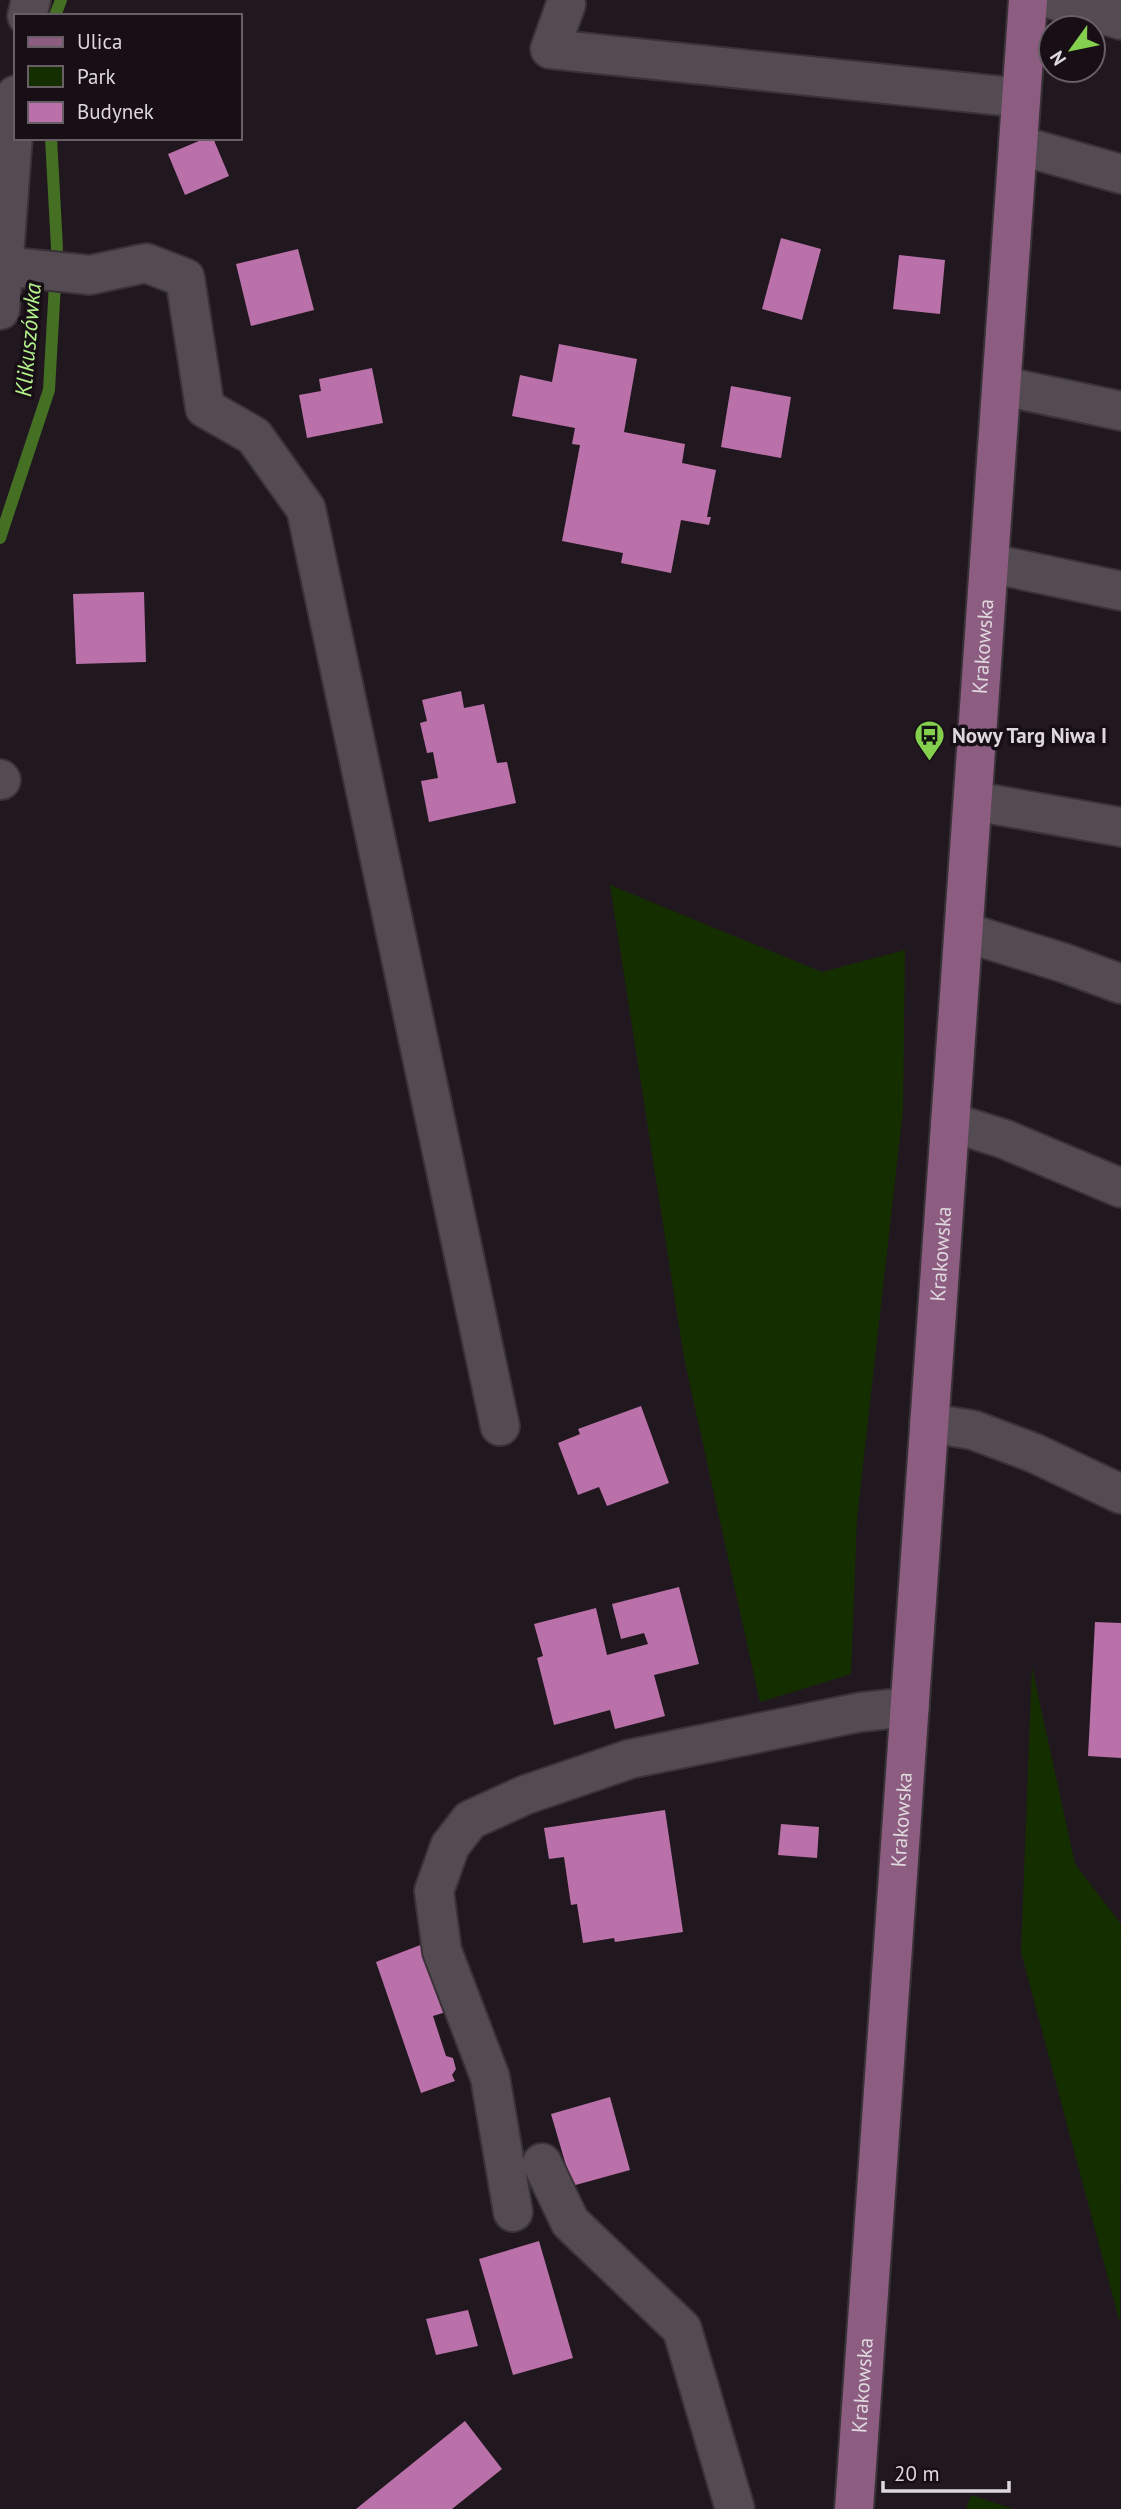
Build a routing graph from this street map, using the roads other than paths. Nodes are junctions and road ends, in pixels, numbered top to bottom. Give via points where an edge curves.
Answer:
1 (1028, 0) edge
2 (1054, 0) edge
3 (566, 4) dead end
4 (1121, 20) edge
5 (1021, 98) junction
6 (17, 140) edge
7 (1018, 145) junction
8 (1121, 174) edge
9 (19, 268) junction
10 (0, 310) edge
11 (1002, 386) junction
12 (1121, 411) edge
13 (989, 563) junction
14 (1121, 591) edge
15 (973, 801) junction
16 (1121, 827) edge
17 (964, 933) junction
18 (1121, 985) edge
19 (950, 1122) junction
20 (1121, 1188) edge
21 (929, 1423) junction
22 (500, 1426) dead end
23 (1121, 1494) edge
24 (910, 1707) junction
25 (542, 2163) dead end
26 (513, 2212) dead end
27 (735, 2509) edge
28 (854, 2509) edge

1 - 5 main road, Krakowska
2 - 4 street
3 - 5 street via 550,49
5 - 7 main road, Krakowska
6 - 9 street
7 - 8 street
7 - 11 main road, Krakowska
9 - 10 street
9 - 22 street via 90,275 146,263 185,278 205,408 254,436 306,509
11 - 12 street
11 - 13 main road, Krakowska
13 - 14 street
13 - 15 main road, Krakowska
15 - 16 street
15 - 17 main road, Krakowska
17 - 18 street
17 - 19 main road, Krakowska
19 - 20 street via 1004,1139
19 - 21 main road, Krakowska
21 - 23 street via 973,1430
21 - 24 main road, Krakowska
24 - 26 street via 861,1712 630,1759 525,1795 470,1821 450,1846 434,1891 442,1951 490,2077
24 - 28 main road, Krakowska
25 - 27 street via 570,2222 682,2329

